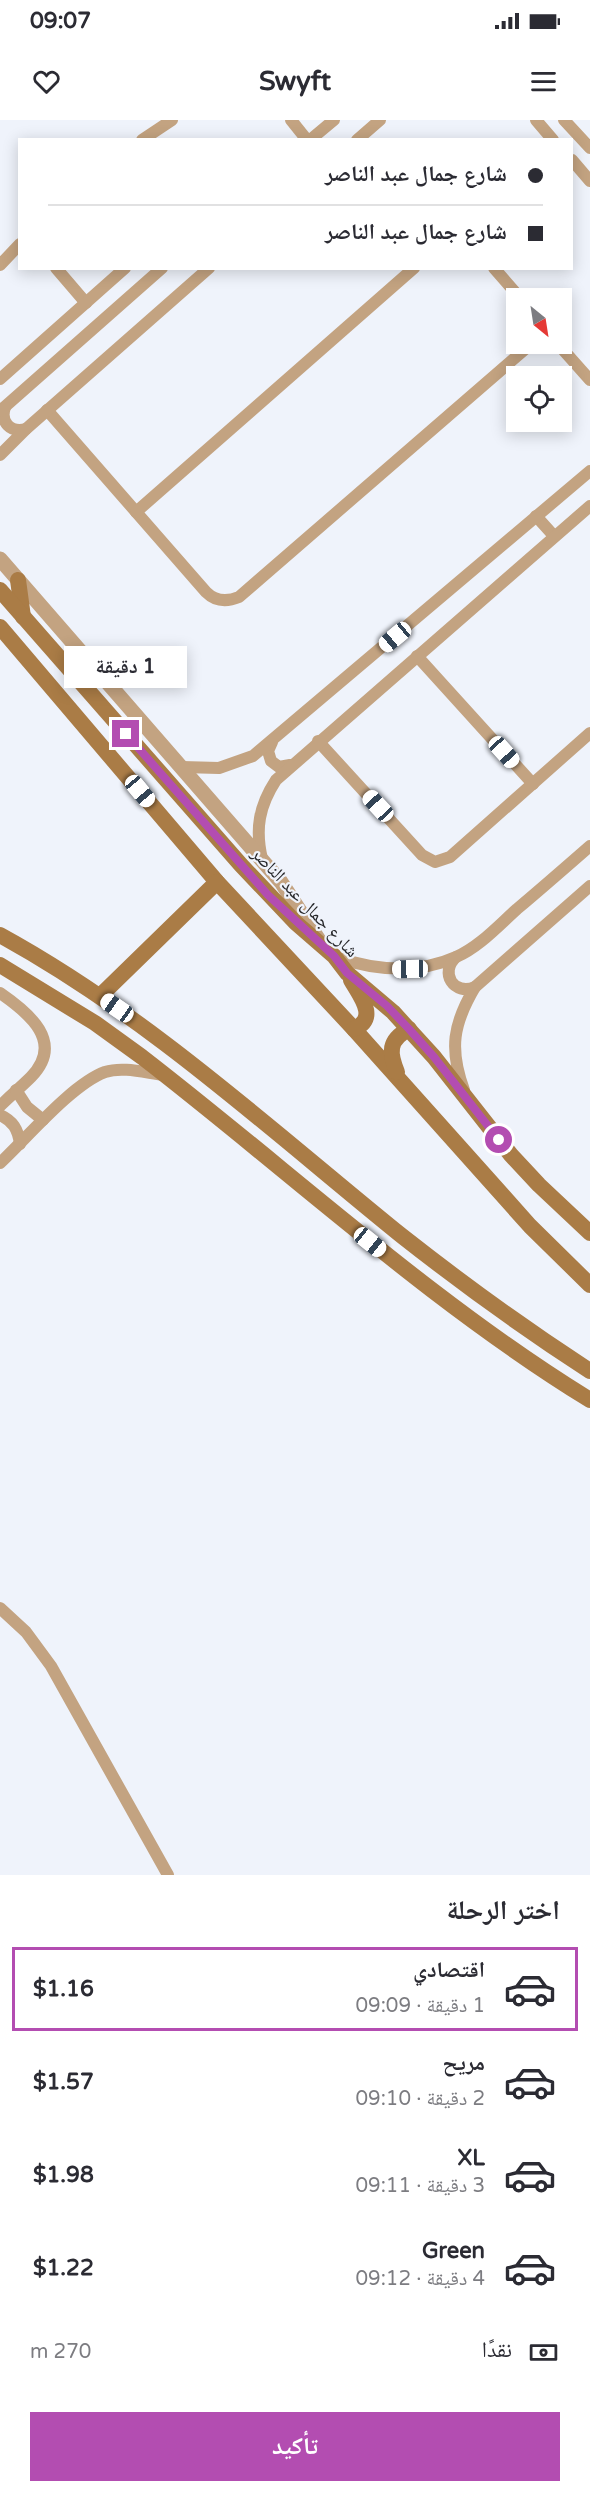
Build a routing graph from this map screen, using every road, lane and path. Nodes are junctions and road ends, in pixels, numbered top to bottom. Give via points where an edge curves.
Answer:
1 (172, 120) edge
2 (291, 120) edge
3 (380, 120) edge
4 (536, 120) edge
5 (564, 120) edge
6 (330, 121) edge
7 (145, 138) edge
8 (307, 138) edge
9 (311, 138) edge
10 (359, 138) edge
11 (551, 138) edge
12 (590, 148) edge
13 (573, 161) edge
14 (590, 181) edge
15 (18, 246) edge
16 (0, 265) edge
17 (58, 270) edge
18 (123, 270) edge
19 (160, 270) edge
20 (207, 270) edge
21 (412, 270) edge
22 (496, 270) edge
23 (511, 288) edge
24 (86, 303) junction
25 (519, 354) edge
26 (567, 354) edge
27 (0, 379) edge
28 (590, 380) edge
29 (2, 409) edge
30 (47, 410) junction
31 (26, 429) junction
32 (0, 454) edge
33 (590, 471) edge
34 (590, 506) edge
35 (136, 512) junction
36 (536, 516) junction
37 (554, 536) junction
38 (0, 559) edge
39 (18, 580) junction
40 (0, 590) edge
41 (23, 617) junction
42 (0, 627) edge
43 (417, 656) junction
44 (590, 733) edge
45 (318, 741) junction
46 (272, 742) junction
47 (290, 765) junction
48 (182, 767) junction
49 (533, 784) junction
50 (590, 846) edge
51 (263, 860) junction
52 (217, 882) junction
53 (590, 886) edge
54 (0, 935) edge
55 (330, 953) junction
56 (456, 957) junction
57 (0, 965) edge
58 (347, 973) junction
59 (475, 987) junction
60 (0, 993) edge
61 (100, 996) junction
62 (354, 1029) junction
63 (409, 1029) junction
64 (166, 1075) junction
65 (402, 1084) junction
66 (16, 1090) junction
67 (467, 1099) junction
68 (0, 1106) edge
69 (0, 1115) edge
70 (43, 1120) junction
71 (20, 1144) junction
72 (0, 1163) edge
73 (590, 1233) edge
74 (590, 1285) edge
75 (505, 1314) junction
76 (491, 1335) junction
77 (590, 1371) edge
78 (590, 1400) edge
79 (0, 1608) edge
80 (168, 1875) edge

1 - 7 street
2 - 8 street
3 - 10 street
4 - 11 street
5 - 12 street
6 - 9 street
13 - 14 street
15 - 16 street
17 - 24 street
18 - 24 street
19 - 29 street
20 - 30 street
21 - 35 street
22 - 23 street
24 - 27 street
25 - 35 street via 232,600 210,596
26 - 28 street
29 - 31 street via 7,426
30 - 31 street
30 - 35 street
31 - 32 street
33 - 36 street
34 - 37 street
36 - 37 street
36 - 46 street
37 - 43 street
38 - 39 street
39 - 41 main road
39 - 48 street
40 - 41 main road, شارع جمال عبد الناصر
41 - 55 main road, شارع جمال عبد الناصر via 241,865
42 - 52 main road
43 - 45 street
43 - 49 street
44 - 49 street
45 - 47 street
45 - 49 street via 422,855 435,862 450,857
46 - 47 street via 268,751 271,761 279,767
46 - 48 street via 237,763 219,768
47 - 51 street via 276,780 261,810 258,835
48 - 51 street
50 - 56 street via 477,944
51 - 55 street
52 - 61 main road
52 - 62 main road
53 - 59 street
54 - 61 main road
55 - 56 street via 363,966 386,969 410,969
55 - 58 main road, شارع جمال عبد الناصر
56 - 59 street via 449,967 452,984 463,990
57 - 64 main road via 95,1023
58 - 62 main road via 367,1015 365,1022
58 - 63 main road, شارع جمال عبد الناصر
59 - 67 street via 464,1005 454,1046 455,1066
60 - 66 street via 31,1016 45,1042 45,1056 33,1076
61 - 75 main road via 182,1056
62 - 65 main road
63 - 65 main road via 396,1038 390,1053
63 - 67 main road, شارع جمال عبد الناصر
64 - 70 street via 104,1072
64 - 76 main road
65 - 74 main road via 530,1226
66 - 68 street
66 - 70 street via 27,1107
67 - 73 main road, شارع جمال عبد الناصر via 539,1185
69 - 71 street via 15,1126
70 - 71 street
71 - 72 street
75 - 76 main road
75 - 77 main road
76 - 78 main road
79 - 80 street via 26,1632 51,1666

